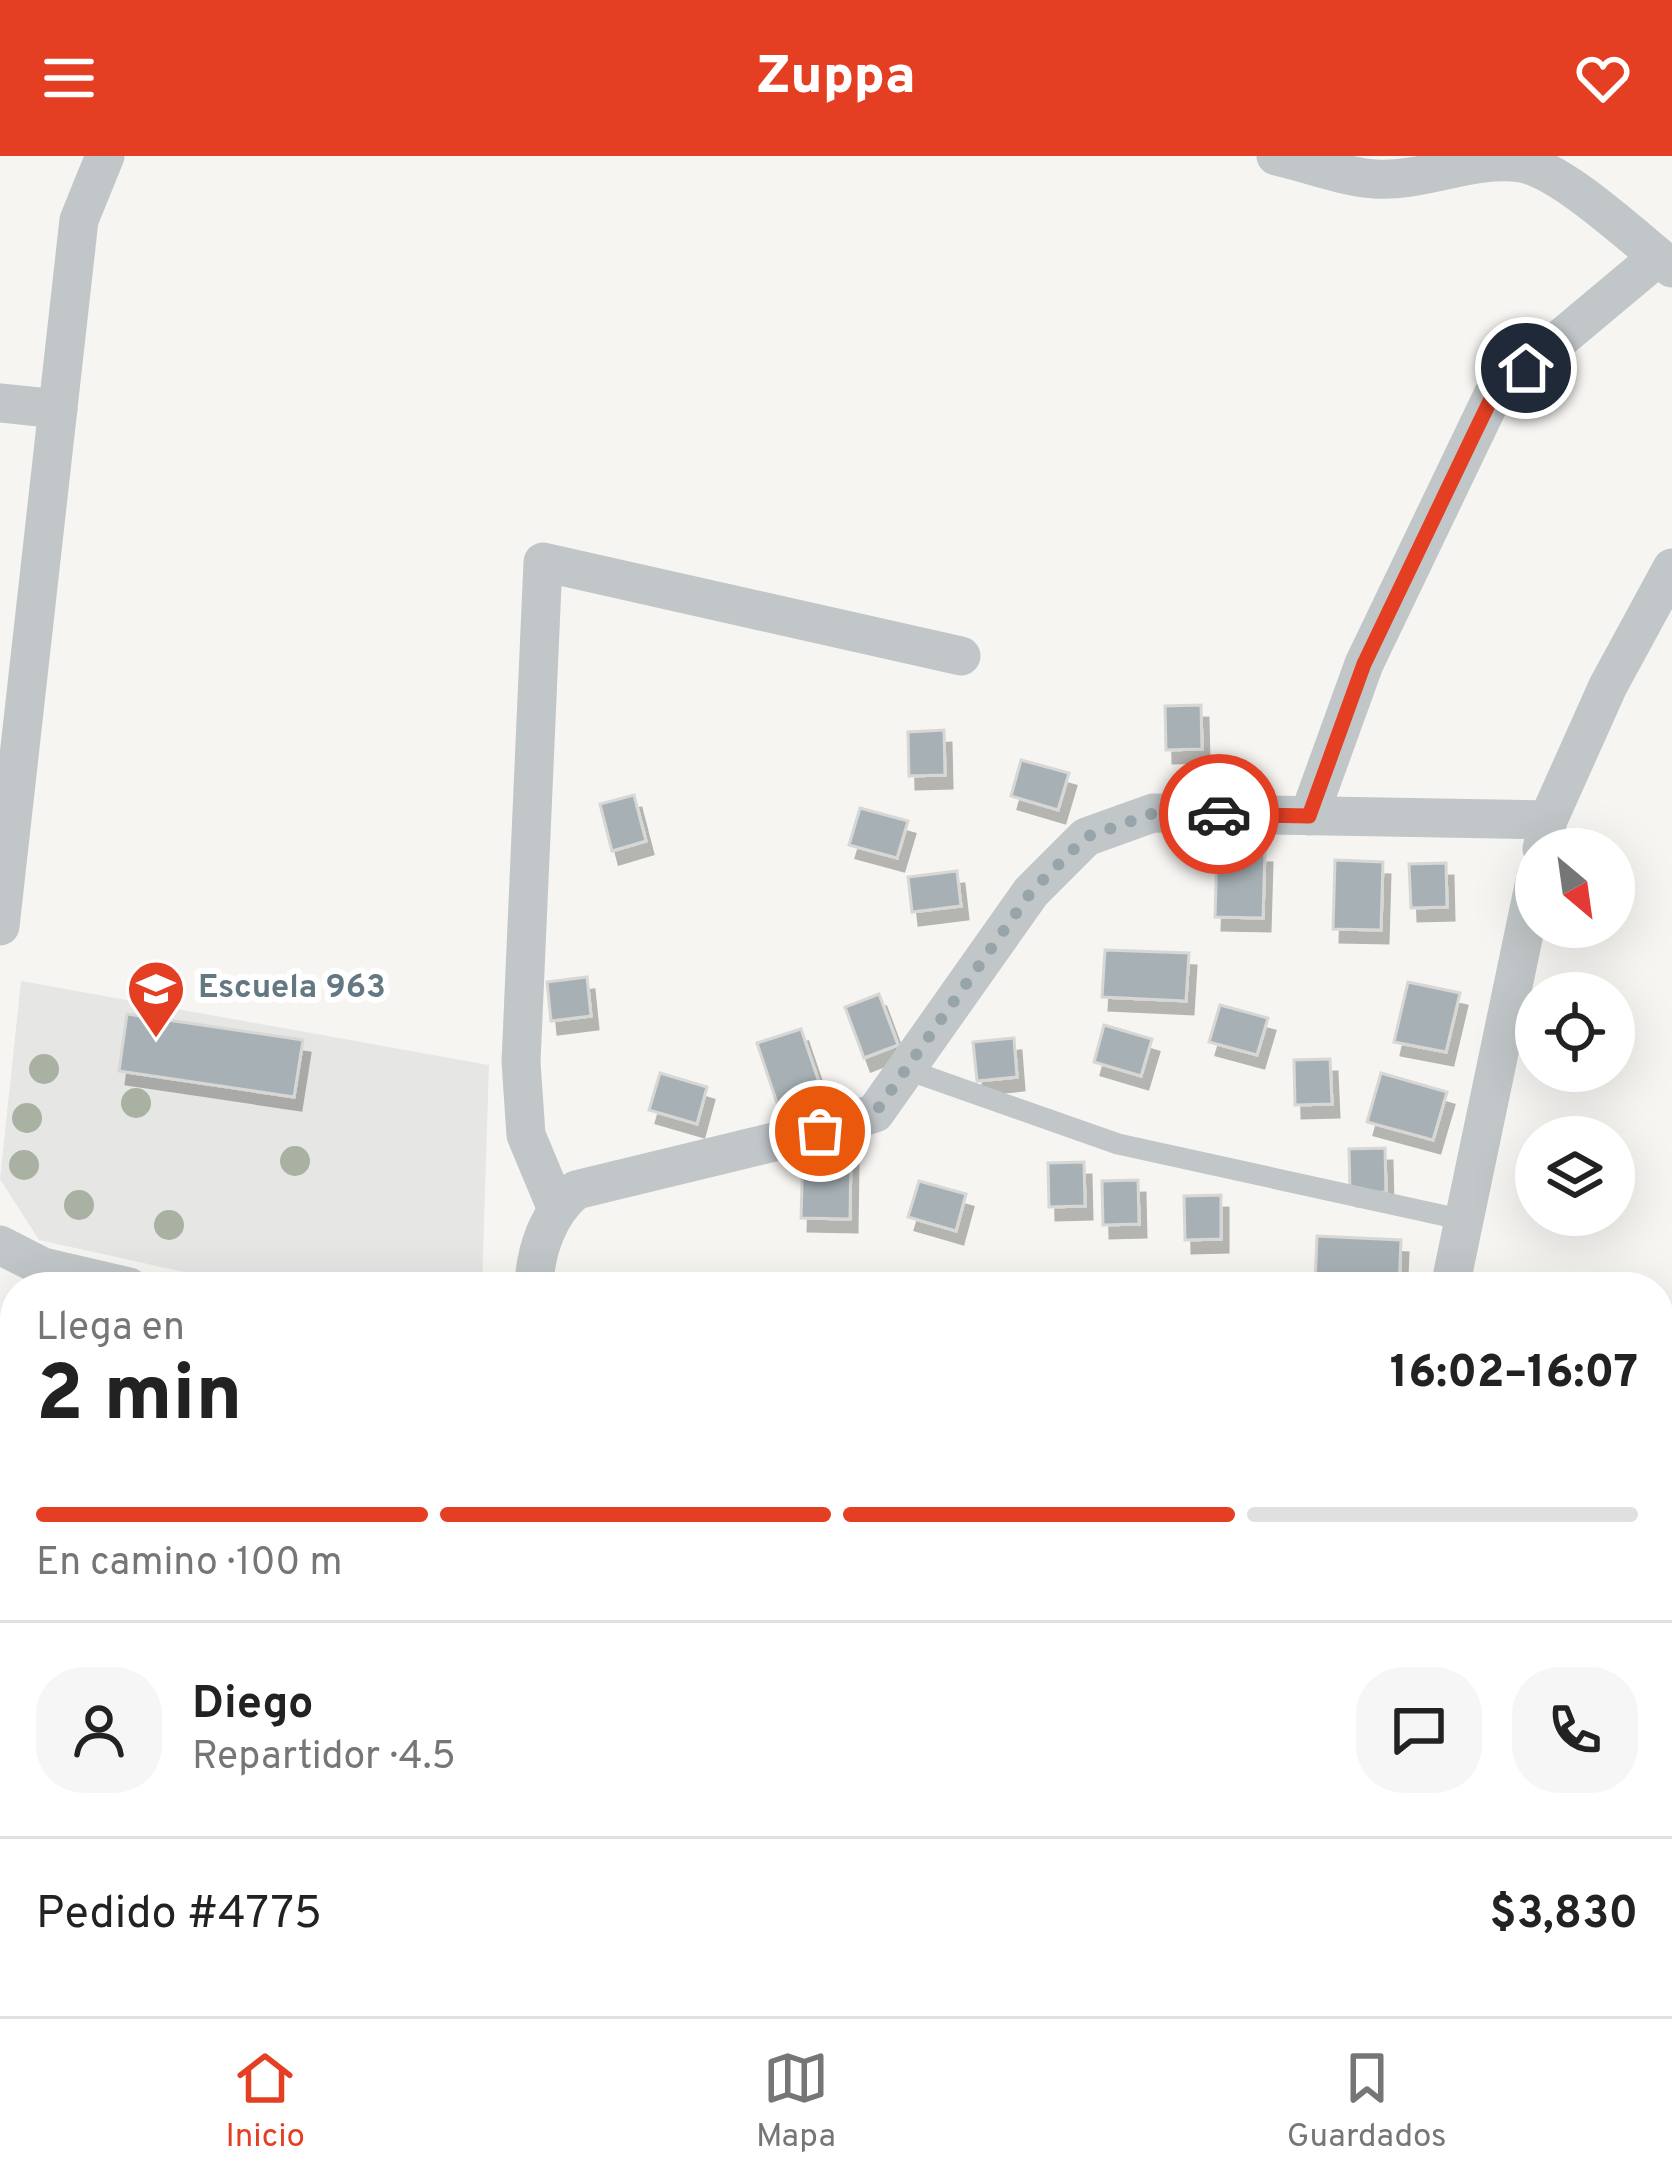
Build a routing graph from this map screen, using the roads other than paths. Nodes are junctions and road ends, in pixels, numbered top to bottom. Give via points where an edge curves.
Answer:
1 (105, 156) edge
2 (1276, 156) edge
3 (1665, 262) edge
4 (0, 403) edge
5 (58, 409) junction
6 (1672, 568) edge
7 (961, 656) dead end
8 (1309, 816) junction
9 (1548, 828) edge
10 (1515, 832) edge
11 (0, 926) edge
12 (1521, 948) edge
13 (908, 1070) junction
14 (556, 1207) junction
15 (1464, 1220) junction
16 (0, 1245) edge
17 (61, 1272) edge
18 (535, 1272) edge
19 (1453, 1272) edge

1 - 5 street via 79,220
2 - 3 street via 1376,179 1484,162 1525,164 1558,179
3 - 8 street via 1493,395 1364,664
4 - 5 street
5 - 11 street
6 - 9 street via 1608,686
7 - 14 street via 543,562 521,1062 526,1135
8 - 10 street
8 - 13 street via 1154,813 1086,837 1031,892
12 - 15 street
13 - 14 street via 875,1113 576,1190
13 - 15 lane via 1118,1144
14 - 18 street
15 - 19 street
16 - 17 street

